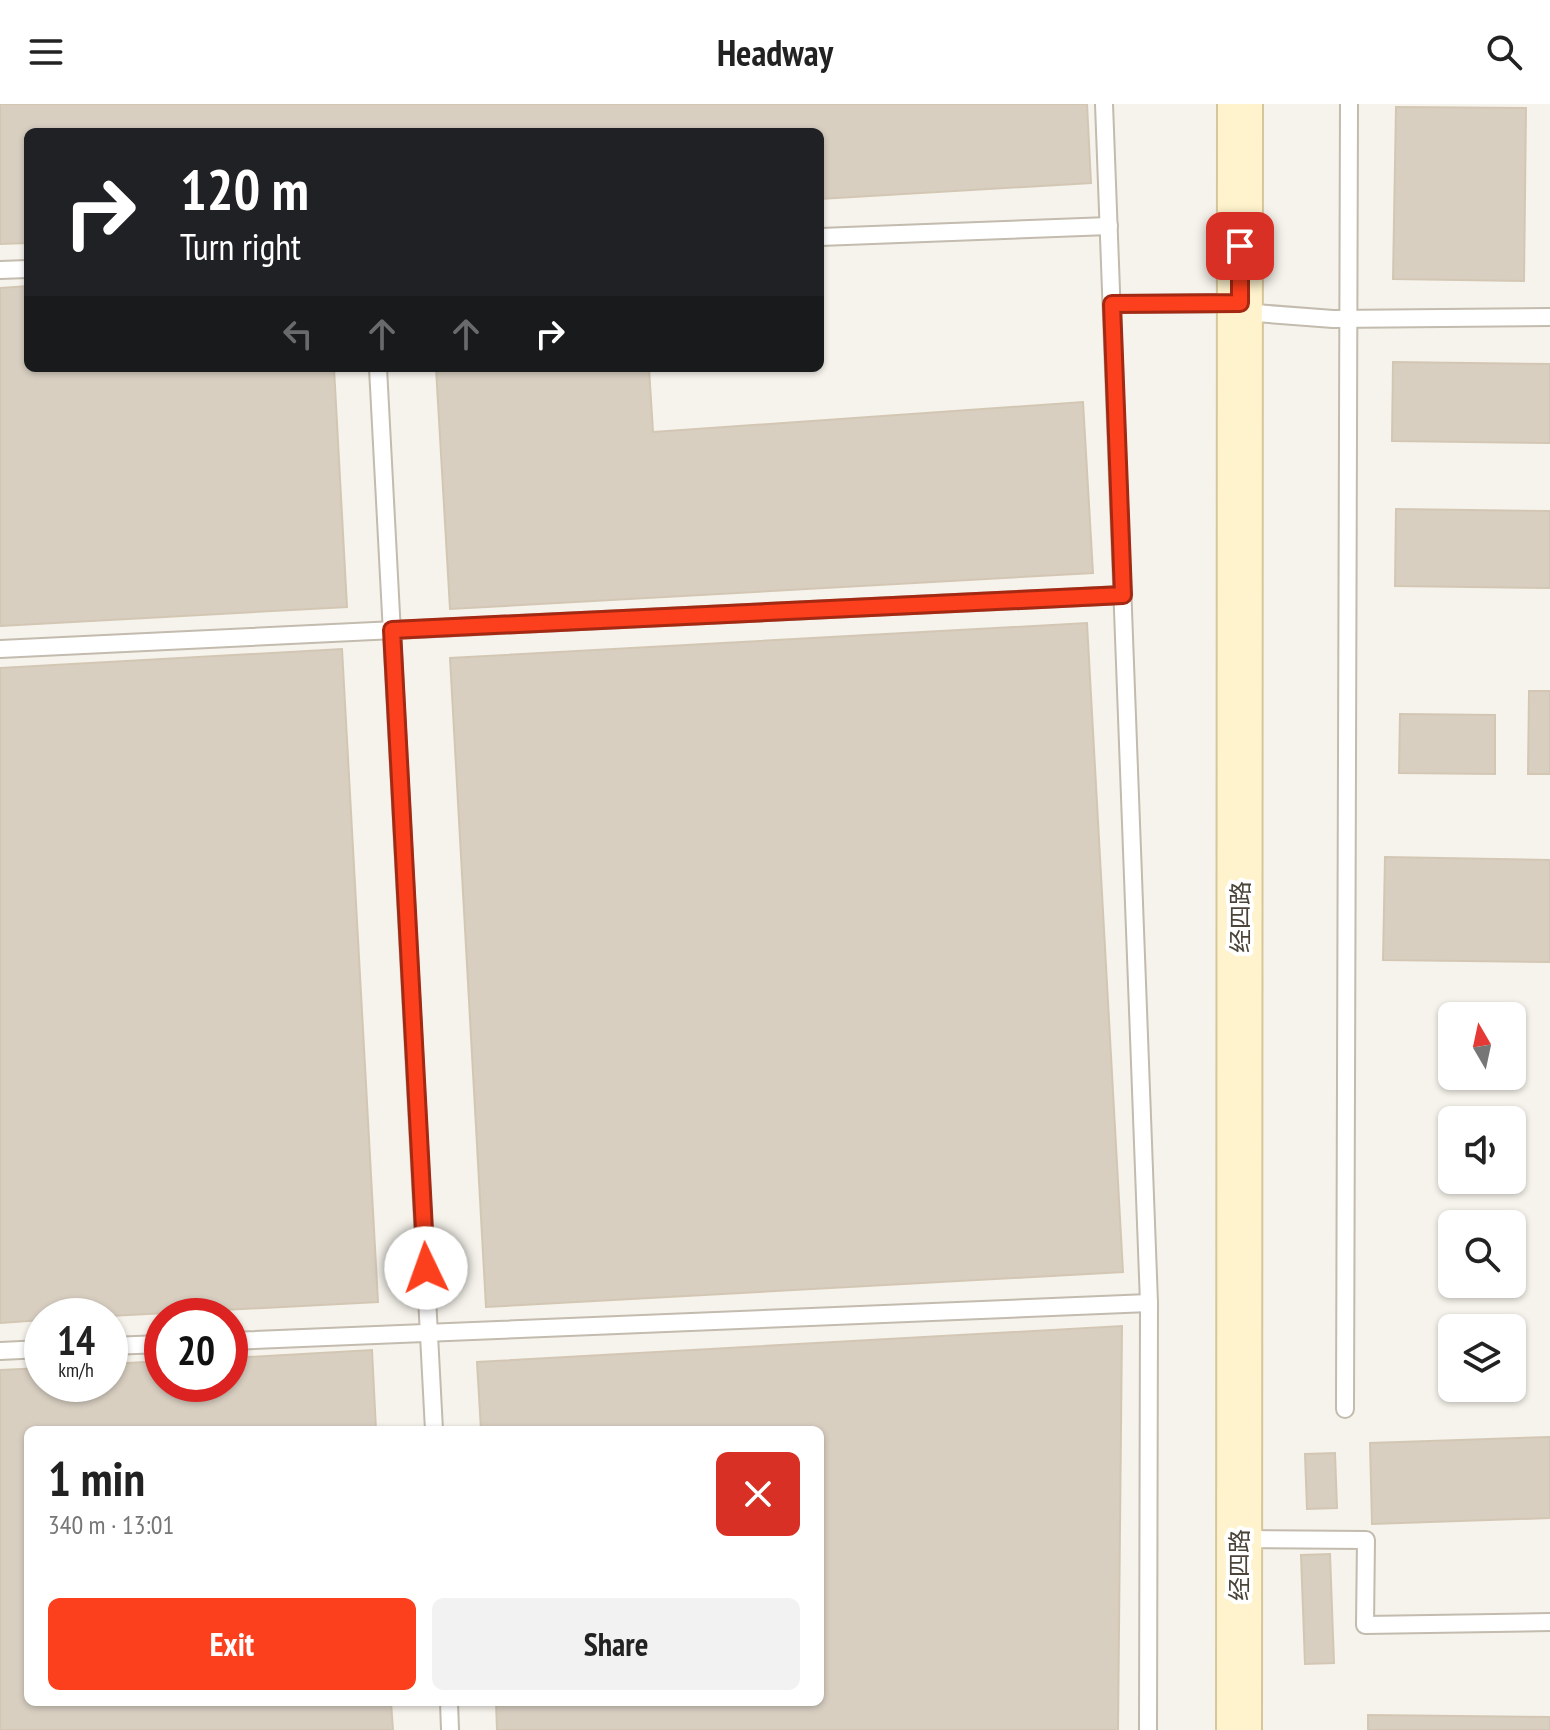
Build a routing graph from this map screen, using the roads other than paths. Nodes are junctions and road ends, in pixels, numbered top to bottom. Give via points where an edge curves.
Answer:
1 (1104, 104) edge
2 (1240, 104) edge
3 (1349, 104) edge
4 (1109, 226) junction
5 (824, 237) edge
6 (24, 269) edge
7 (0, 270) edge
8 (1112, 304) junction
9 (1240, 308) junction
10 (1550, 317) edge
11 (1348, 319) junction
12 (378, 372) edge
13 (1123, 595) junction
14 (392, 630) junction
15 (0, 649) edge
16 (1149, 1303) junction
17 (429, 1332) junction
18 (248, 1340) edge
19 (24, 1350) edge
20 (0, 1351) edge
21 (1345, 1409) dead end
22 (434, 1426) edge
23 (1239, 1539) junction
24 (1550, 1622) edge
25 (449, 1706) edge
26 (450, 1730) edge
27 (1148, 1730) edge
28 (1239, 1730) edge

1 - 4 lane
2 - 9 street, 经四路
3 - 11 lane
4 - 5 lane
4 - 8 lane
6 - 7 lane
8 - 9 lane
8 - 13 lane
9 - 11 lane
9 - 23 street, 经四路
10 - 11 lane
11 - 21 lane
12 - 14 lane
13 - 14 lane
13 - 16 lane
14 - 15 lane
14 - 17 lane
16 - 17 lane
16 - 27 lane
17 - 18 lane
17 - 22 lane
19 - 20 lane
23 - 24 lane via 1366,1540 1365,1625
23 - 28 street, 经四路
25 - 26 lane

